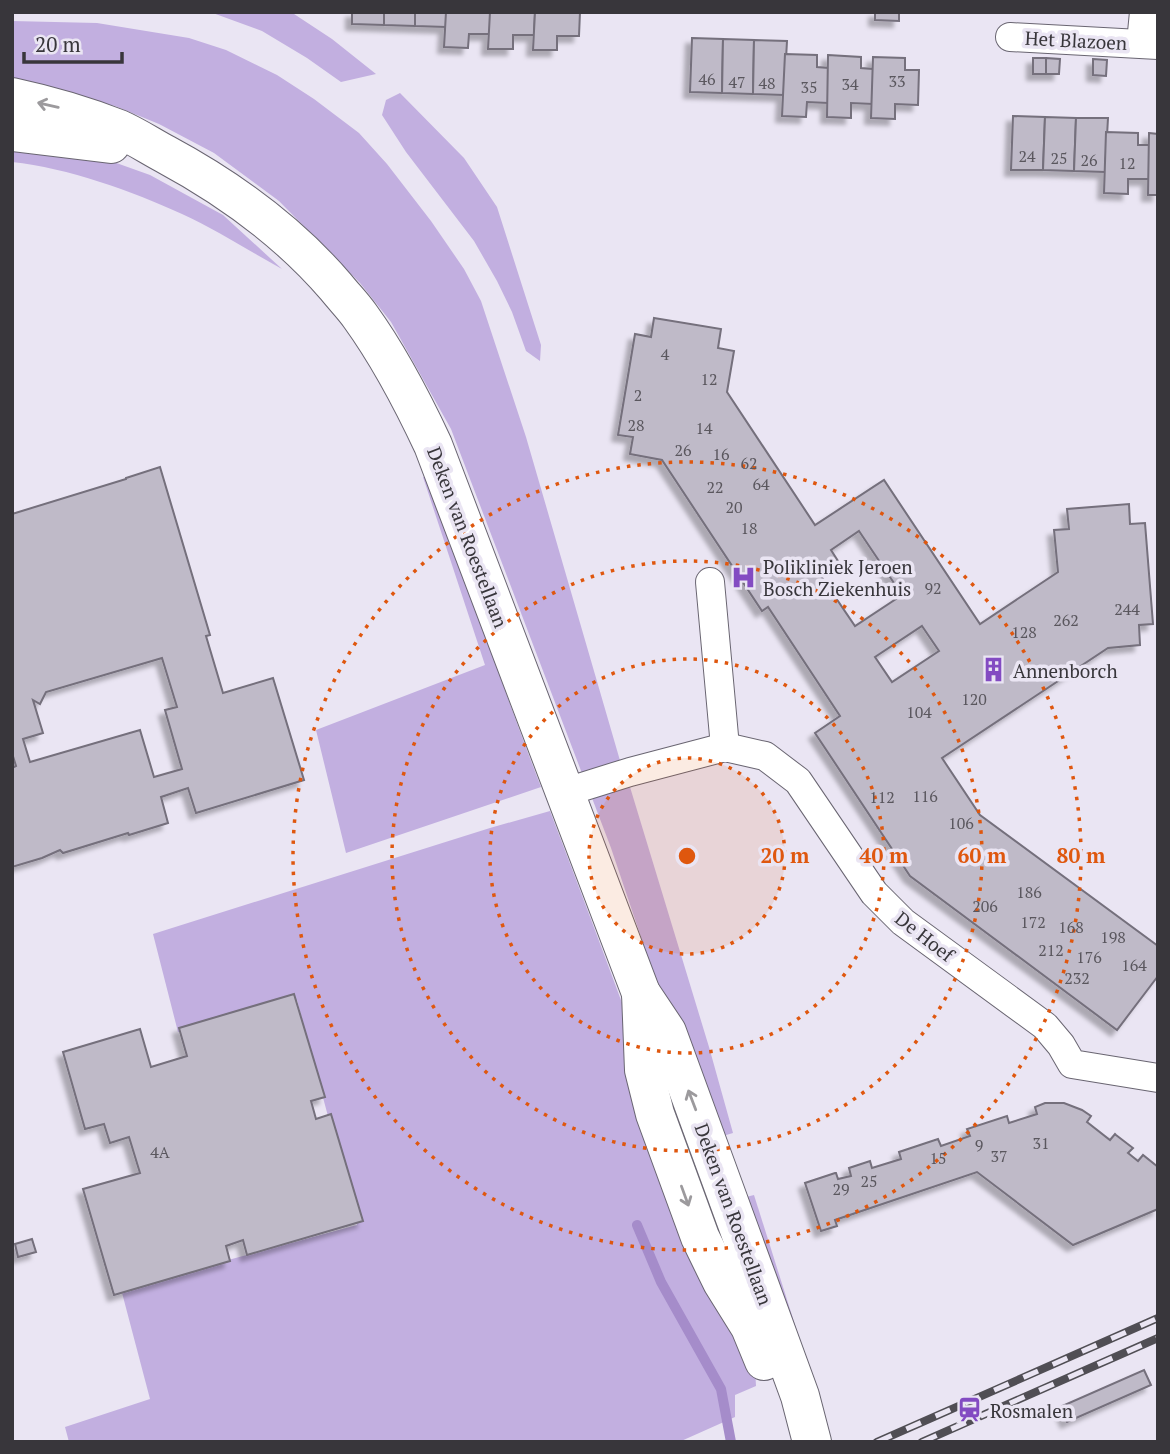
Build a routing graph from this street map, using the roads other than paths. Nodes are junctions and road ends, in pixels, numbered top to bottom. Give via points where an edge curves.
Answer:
1 (1144, 12) edge
2 (1010, 37) dead end
3 (1149, 44) edge
4 (12, 97) edge
5 (12, 132) edge
6 (178, 161) junction
7 (710, 582) dead end
8 (725, 747) junction
9 (566, 792) junction
10 (641, 993) junction
11 (1158, 1078) edge
12 (788, 1442) edge
13 (811, 1442) edge

1 - 3 street, Het Blazoen
2 - 3 street, Het Blazoen
6 -> 4 main road, Deken van Roestellaan via 120,130 59,107
5 - 6 main road, Deken van Roestellaan via 115,144
6 - 9 main road, Deken van Roestellaan via 245,203 293,242 359,314 394,368 433,445
7 - 8 street
8 - 9 street, De Hoef
8 - 11 street, De Hoef via 765,756 798,781 874,893 903,922 1045,1026 1072,1064
9 - 10 main road, Deken van Roestellaan
10 -> 12 main road, Deken van Roestellaan via 644,1070 655,1114 700,1237 763,1358
13 -> 10 main road, Deken van Roestellaan via 800,1395 667,1032

